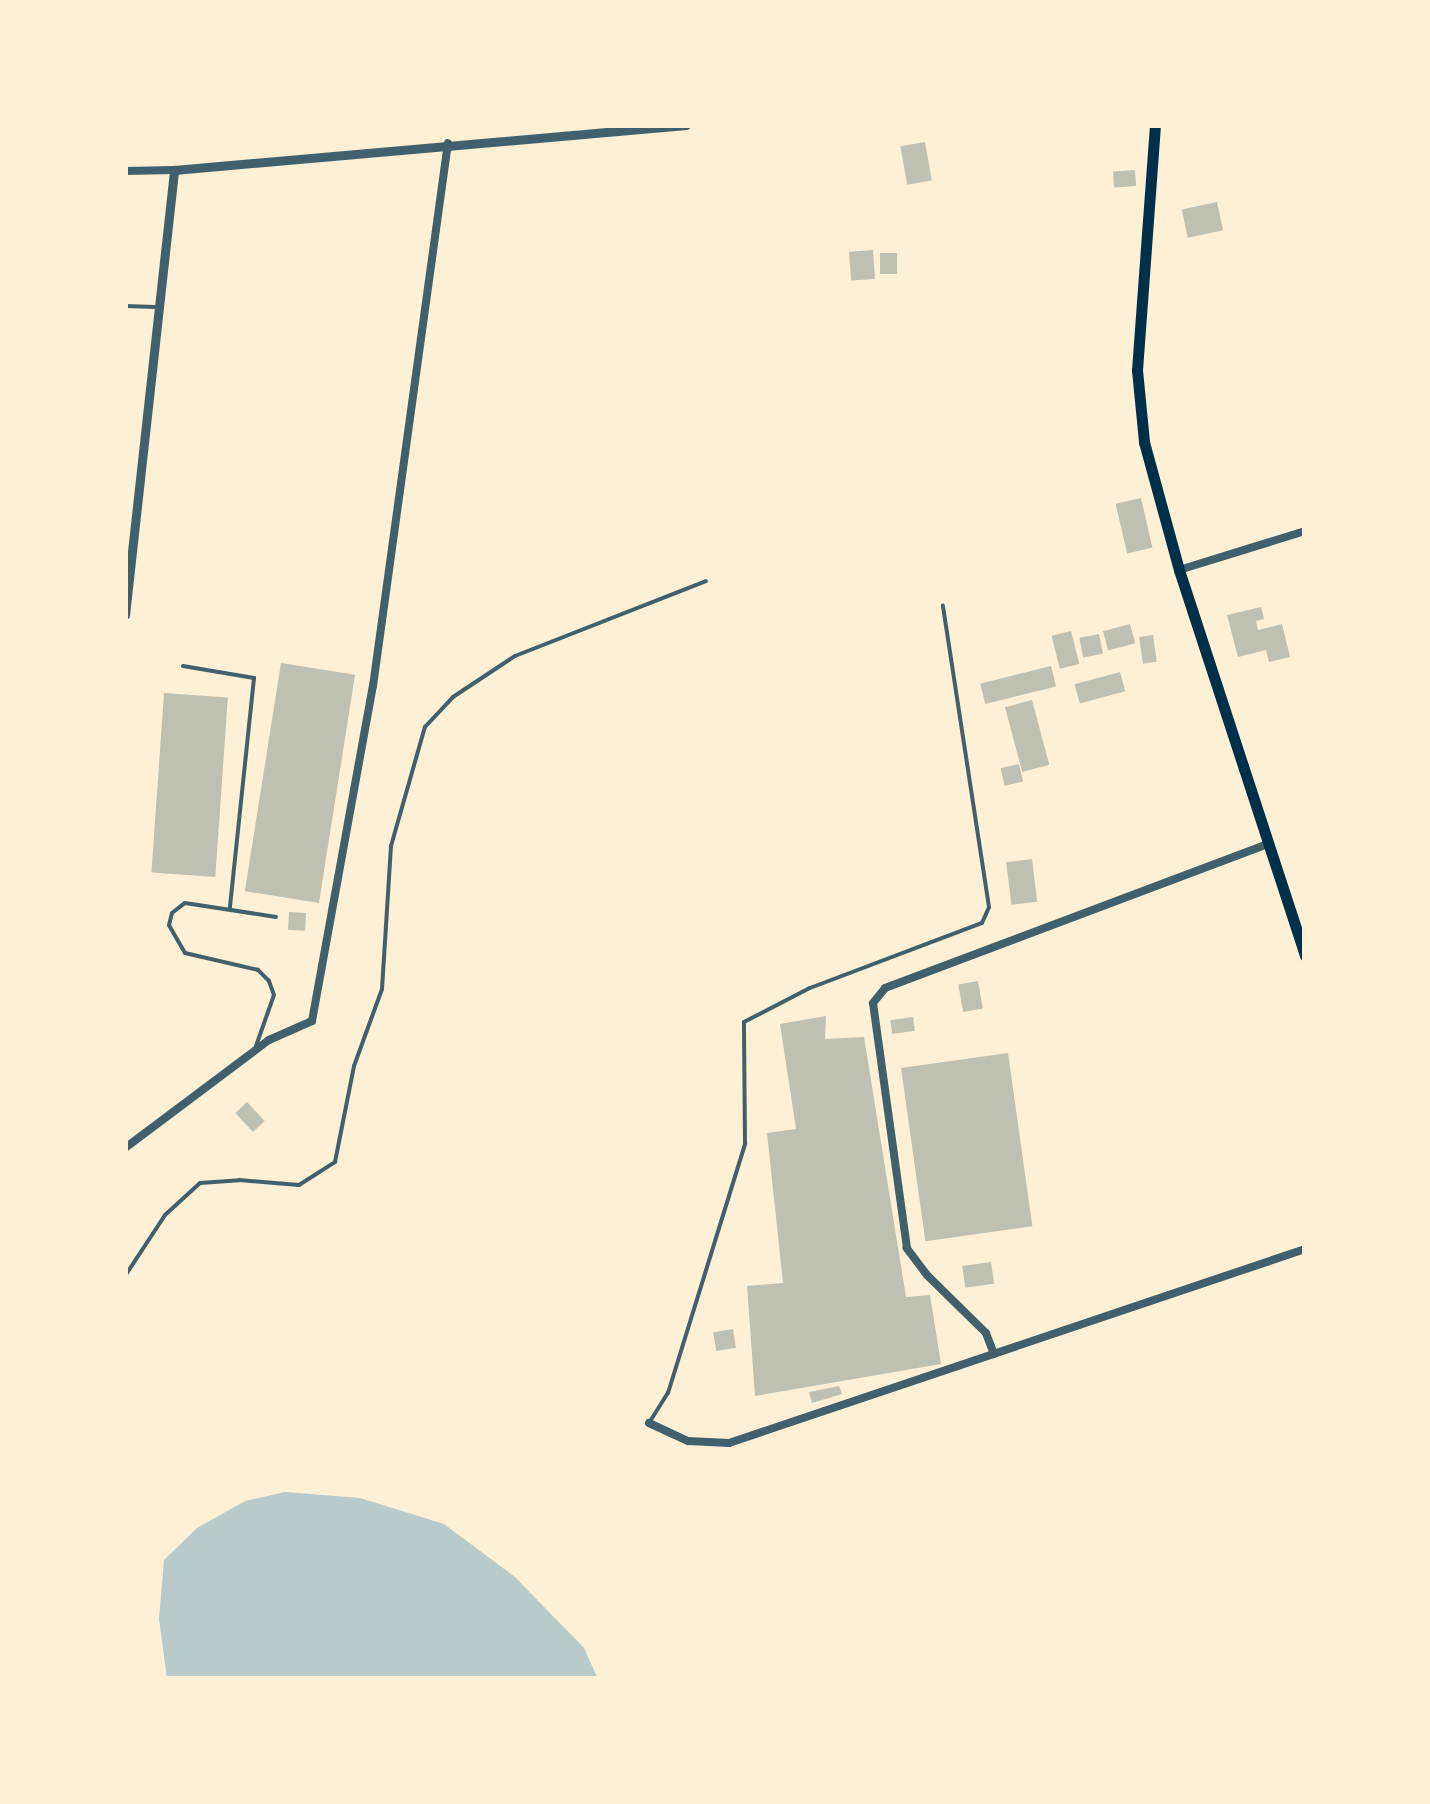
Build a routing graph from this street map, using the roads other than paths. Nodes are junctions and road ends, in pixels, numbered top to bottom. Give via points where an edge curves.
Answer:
1 (686, 125) edge
2 (1154, 125) edge
3 (448, 143) junction
4 (174, 170) junction
5 (125, 171) edge
6 (125, 306) edge
7 (159, 308) junction
8 (1305, 531) edge
9 (1179, 570) junction
10 (706, 581) dead end
11 (943, 605) dead end
12 (125, 615) edge
13 (184, 666) dead end
14 (1268, 844) junction
15 (230, 908) junction
16 (276, 917) dead end
17 (1305, 956) edge
18 (254, 1051) junction
19 (125, 1148) edge
20 (1305, 1249) edge
21 (125, 1276) edge
22 (994, 1354) junction
23 (649, 1423) joint

1 - 3 street
2 - 9 main road via 1137,370 1144,442
3 - 4 street
3 - 18 street via 373,686 312,1021
4 - 5 street
4 - 7 street
6 - 7 lane
7 - 12 street
8 - 9 street
9 - 14 main road
10 - 21 lane via 516,656 453,698 425,727 391,846 382,989 354,1066 335,1162 300,1185 200,1184 164,1215
11 - 23 lane via 989,907 982,922 810,988 744,1022 745,1144 668,1393
13 - 15 lane via 254,678
14 - 17 main road
14 - 22 street via 885,988 872,1004 908,1248 986,1333
15 - 16 lane
15 - 18 lane via 186,903 169,925 185,953 258,970 269,981 274,995
18 - 19 street
20 - 22 street
22 - 23 street via 729,1443 688,1442

